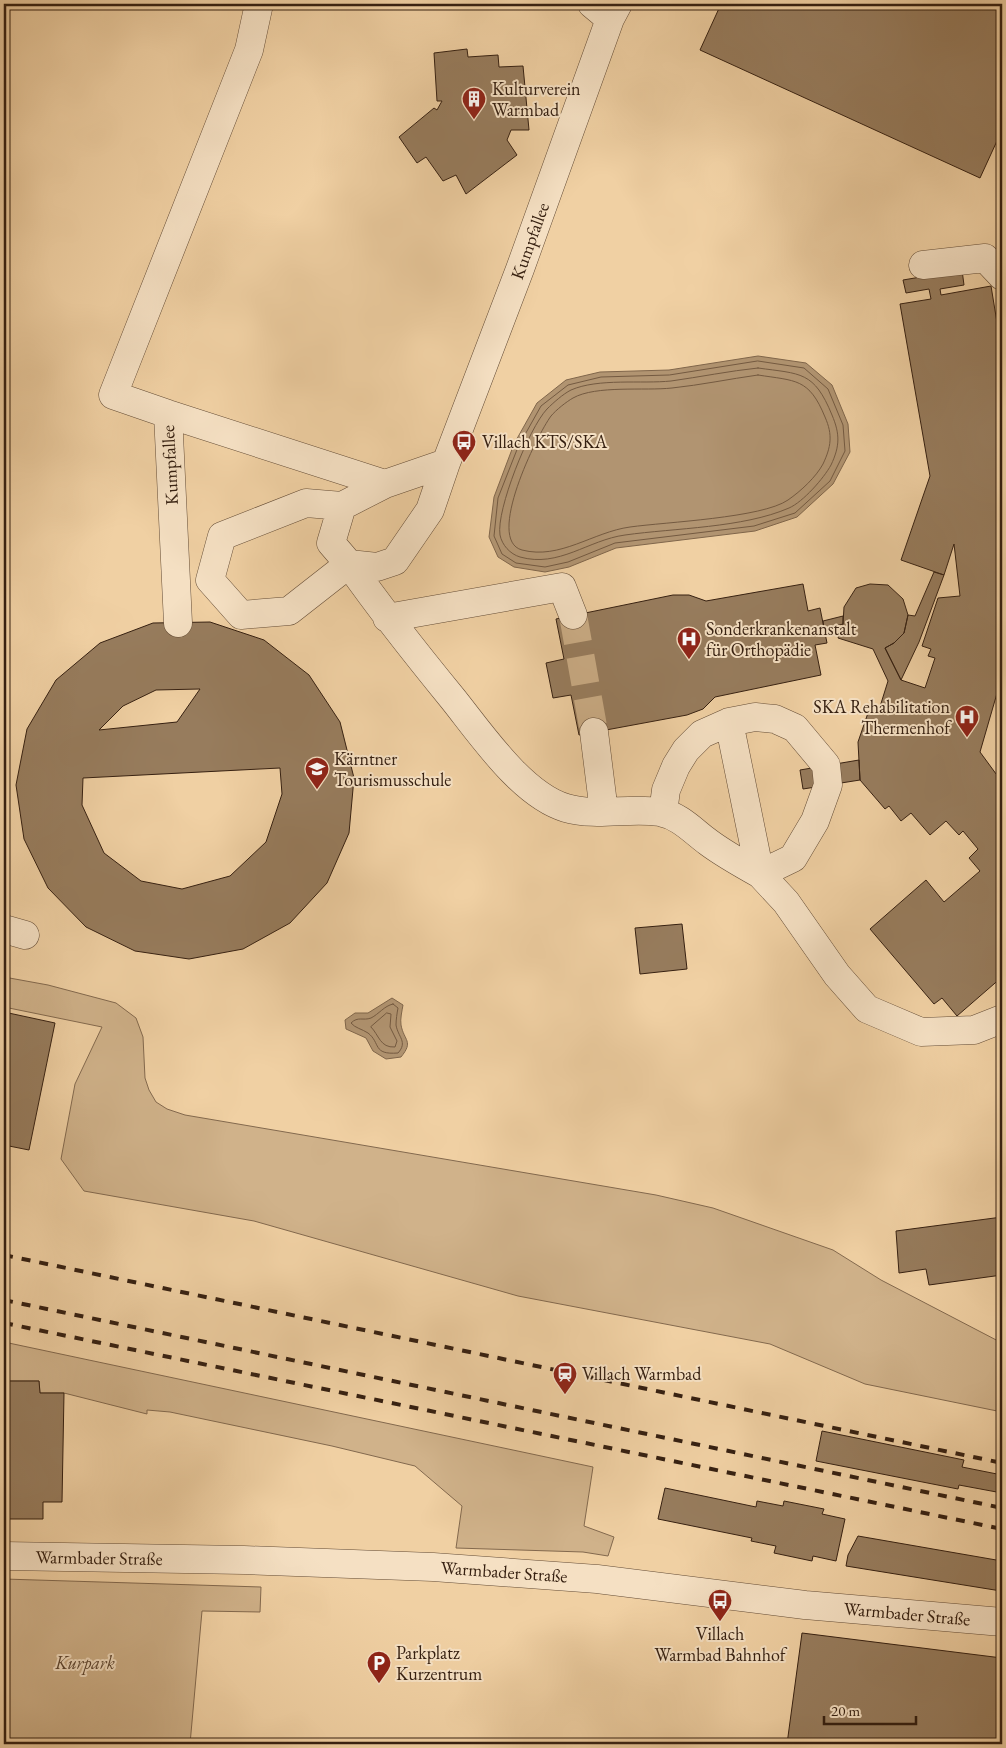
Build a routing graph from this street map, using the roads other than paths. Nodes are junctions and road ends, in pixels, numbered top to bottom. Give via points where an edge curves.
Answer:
1 (259, 4) edge
2 (607, 9) edge
3 (923, 265) dead end
4 (1002, 276) edge
5 (168, 414) junction
6 (446, 463) junction
7 (385, 484) junction
8 (342, 506) junction
9 (349, 564) junction
10 (572, 615) tunnel mouth
11 (387, 618) junction
12 (178, 623) dead end
13 (729, 722) junction
14 (594, 732) tunnel mouth
15 (604, 812) junction
16 (663, 813) junction
17 (760, 874) junction
18 (1002, 1018) edge
19 (4, 1556) edge
20 (1002, 1622) edge

1 - 5 street via 249,50 113,395
2 - 6 street, Kumpfallee via 520,269
3 - 4 street via 985,258
5 - 7 street, Kumpfallee
5 - 12 street, Kumpfallee
6 - 7 street
6 - 9 street, Kumpfallee via 430,510 395,560 377,567
7 - 8 street
8 - 9 street via 331,543
8 - 9 street via 306,503 222,536 210,580 241,615 289,611
9 - 11 street
10 - 11 street via 562,587
11 - 15 street via 510,769 536,792 566,808
13 - 16 street via 702,734 686,750 666,790
13 - 17 street
13 - 17 street via 755,717 795,728 826,765 828,786 815,821 793,858
14 - 15 street
15 - 16 street via 642,810
16 - 17 street via 686,824
17 - 18 street via 786,902 837,975 866,1008 921,1032 974,1030
19 - 20 street, Warmbader Straße via 432,1567 596,1579 805,1605

